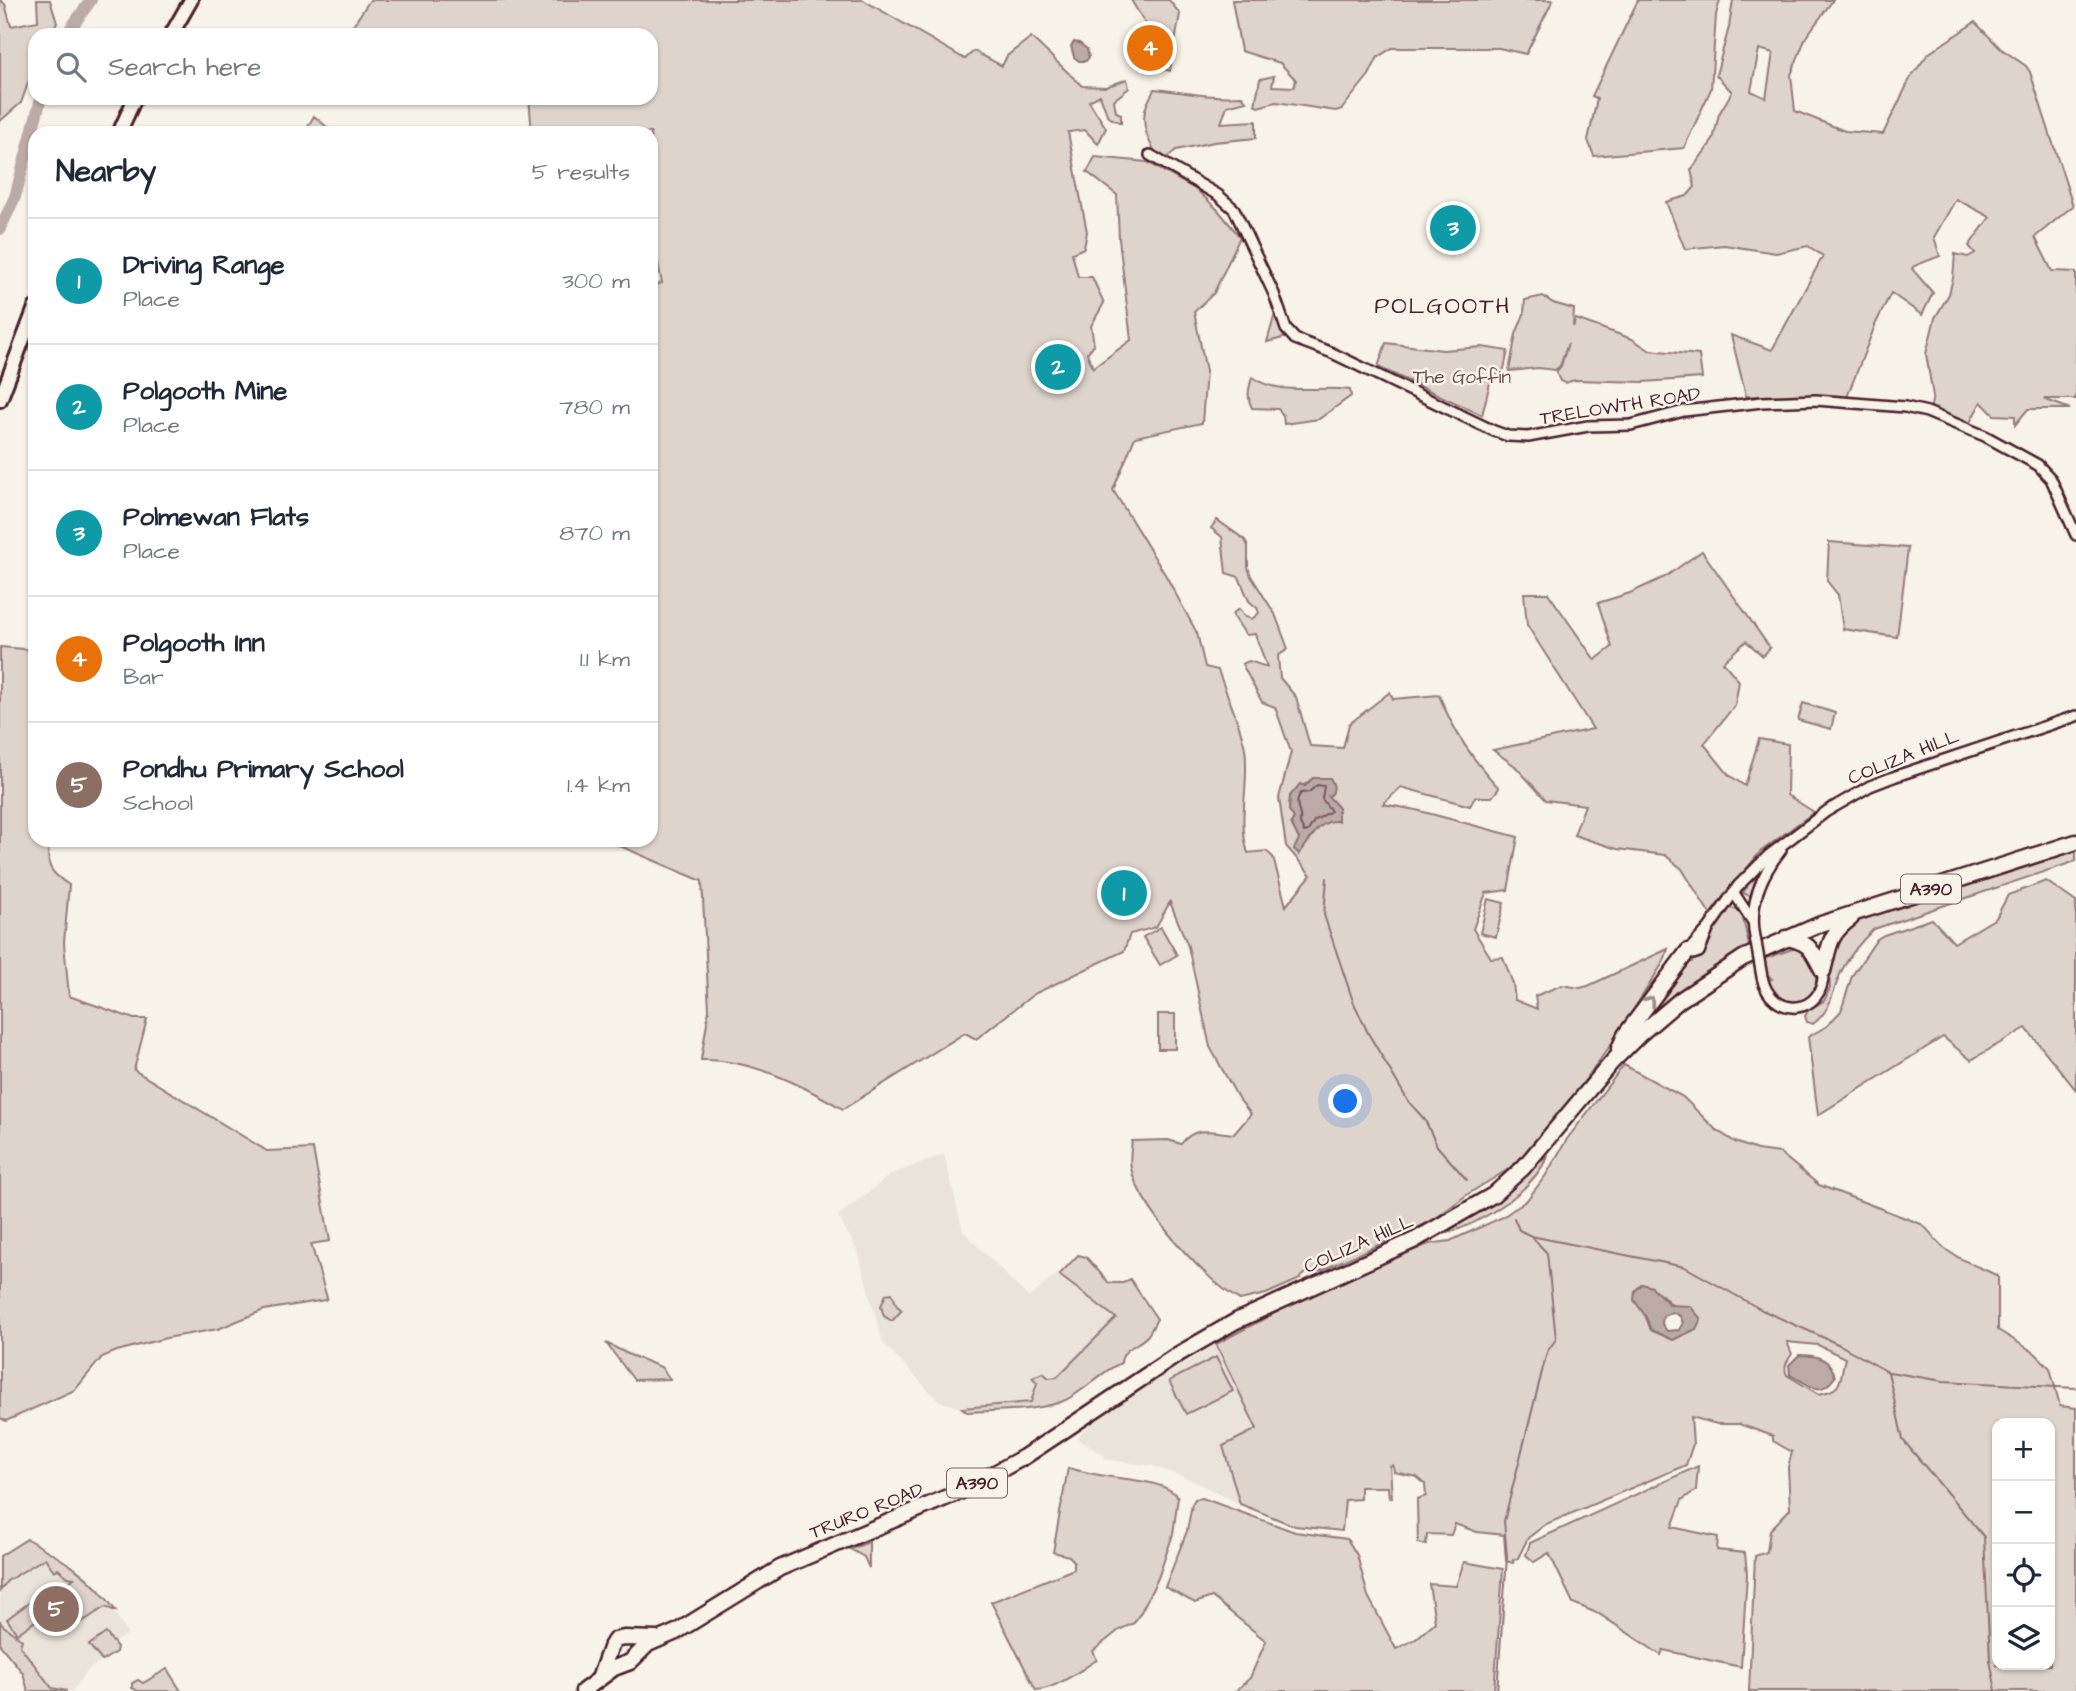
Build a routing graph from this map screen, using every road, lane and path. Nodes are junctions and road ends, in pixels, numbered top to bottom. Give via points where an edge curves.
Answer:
1 (191, 0) edge
2 (174, 28) edge
3 (132, 105) edge
4 (122, 126) edge
5 (1150, 155) dead end
6 (28, 326) edge
7 (0, 400) edge
8 (2076, 535) edge
9 (2076, 716) edge
10 (2076, 842) edge
11 (1783, 845) junction
12 (1734, 893) junction
13 (1752, 905) junction
14 (1858, 913) junction
15 (1786, 939) junction
16 (1688, 951) joint
17 (1823, 971) junction
18 (1620, 1054) junction
19 (1121, 1394) joint
20 (661, 1638) junction
21 (629, 1639) junction
22 (610, 1652) junction
23 (629, 1659) junction
24 (597, 1681) junction
25 (583, 1691) edge

1 - 2 main road
3 - 4 main road
5 - 8 street, TRELOWTH ROAD via 1219,195 1234,209 1291,336 1494,431 1528,436 1588,426 1632,425 1684,411 1762,402 1816,400 1905,407 1985,436 2038,465 2051,479
6 - 7 main road
9 - 11 street, COLIZA HILL via 1870,786 1818,817
10 - 14 highway, A390
11 - 12 street, COLIZA HILL via 1757,865
11 - 13 street via 1762,878
12 - 13 street
12 - 16 street, COLIZA HILL via 1709,928 1699,952
13 - 17 street, bridge via 1762,977 1772,1000 1796,1007 1808,1003 1818,996
14 - 15 highway, A390
14 - 17 highway via 1830,940
15 - 17 highway via 1811,947
15 - 18 highway, A390 via 1743,958 1698,987
18 -> 16 highway via 1625,1035
18 - 19 highway, COLIZA HILL / A390 via 1523,1168 1493,1195 1415,1240 1236,1321
19 - 20 highway, TRURO ROAD / A390 via 987,1478 780,1568
20 - 21 highway, TRURO ROAD / A390
20 - 23 highway, TRURO ROAD / A390
21 - 22 highway via 615,1640
21 - 23 highway via 635,1646
22 - 23 highway via 615,1661
22 - 24 highway
23 - 24 highway, TRURO ROAD / A390
24 - 25 highway, TRURO ROAD / A390

